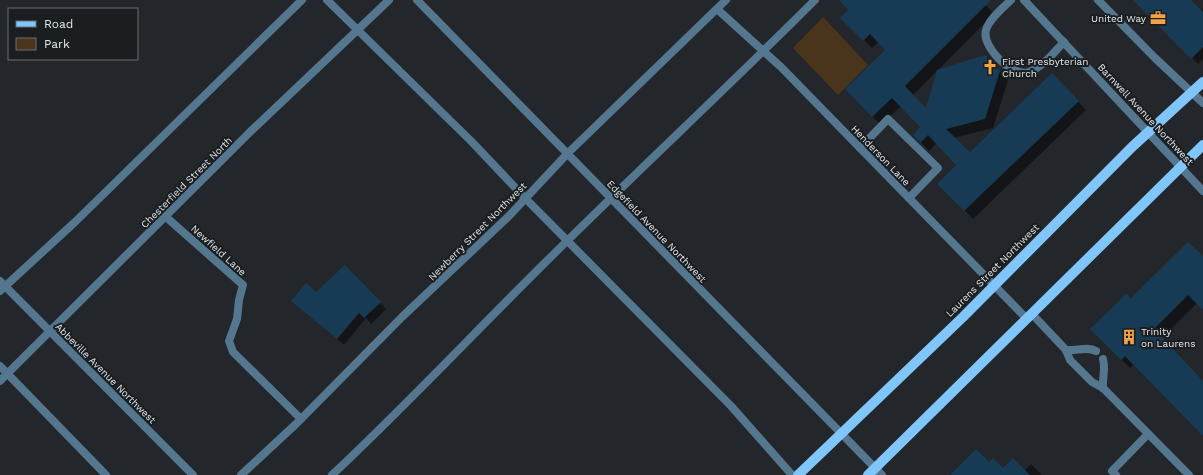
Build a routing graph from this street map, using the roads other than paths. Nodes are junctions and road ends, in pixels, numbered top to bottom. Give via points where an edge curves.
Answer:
1 (302, 0) edge
2 (327, 0) edge
3 (389, 0) edge
4 (417, 0) edge
5 (726, 0) edge
6 (814, 0) edge
7 (1012, 0) edge
8 (1024, 0) edge
9 (1098, 0) edge
10 (717, 9) junction
11 (357, 31) junction
12 (1064, 42) junction
13 (764, 51) junction
14 (1203, 82) edge
15 (1192, 92) junction
16 (1203, 103) edge
17 (1148, 132) junction
18 (1203, 145) edge
19 (860, 148) junction
20 (568, 154) junction
21 (1181, 167) junction
22 (1203, 191) edge
23 (525, 198) junction
24 (909, 198) junction
25 (612, 199) junction
26 (166, 217) junction
27 (567, 241) junction
28 (2, 286) edge
29 (994, 286) junction
30 (1029, 317) junction
31 (49, 331) junction
32 (1066, 350) junction
33 (1096, 351) dead end
34 (1103, 359) dead end
35 (0, 366) edge
36 (8, 374) junction
37 (0, 381) edge
38 (1103, 388) junction
39 (301, 418) junction
40 (1148, 434) junction
41 (841, 435) junction
42 (875, 473) edge
43 (106, 475) edge
44 (193, 475) edge
45 (241, 475) edge
46 (332, 475) edge
47 (792, 475) edge
48 (798, 475) edge
49 (1116, 475) edge
50 (1189, 475) edge

1 - 28 street via 75,222
2 - 11 street
3 - 11 street, Chesterfield Street North
4 - 20 street, Edgefield Avenue Northwest
5 - 10 street, Newberry Street Northwest
6 - 13 street
7 - 12 street via 985,31 987,44 1006,65 1015,71 1028,72
8 - 12 street, Barnwell Avenue Northwest
9 - 15 street
10 - 13 street, Henderson Lane
10 - 20 street, Newberry Street Northwest
11 - 23 street via 472,142
11 - 26 street, Chesterfield Street North via 250,132
12 - 17 street, Barnwell Avenue Northwest
13 - 19 street, Henderson Lane
13 - 25 street
14 - 15 main road, Laurens Street Northwest
15 - 16 street
15 - 17 main road, Laurens Street Northwest
17 - 21 street, Barnwell Avenue Northwest
17 - 29 main road, Laurens Street Northwest
18 - 21 main road
19 - 24 street, Henderson Lane
19 - 24 street via 888,119 938,168
20 - 23 street, Newberry Street Northwest
20 - 25 street, Edgefield Avenue Northwest
21 - 22 street, Barnwell Avenue Northwest
21 - 30 main road
23 - 27 street
23 - 39 street, Newberry Street Northwest via 473,252 403,316
24 - 29 street, Henderson Lane
25 - 27 street
25 - 41 street, Edgefield Avenue Northwest
26 - 31 street, Chesterfield Street North
26 - 39 street, Newfield Lane via 243,285 237,319 229,341 233,352
27 - 46 street
27 - 47 street via 731,406
28 - 31 street, Abbeville Avenue Northwest
29 - 30 street, Henderson Lane
29 - 41 main road, Laurens Street Northwest
30 - 32 street, Henderson Lane
30 - 42 main road
31 - 36 street, Chesterfield Street North
31 - 44 street, Abbeville Avenue Northwest
32 - 33 street via 1087,348
32 - 38 street, Henderson Lane via 1070,360 1092,382
34 - 38 street via 1106,367 1102,379
35 - 36 street
36 - 37 street, Chesterfield Street North
36 - 43 street
38 - 40 street, Henderson Lane
39 - 45 street, Newberry Street Northwest
40 - 49 street via 1112,471
40 - 50 street, Henderson Lane
41 - 42 street, Edgefield Avenue Northwest
41 - 48 main road, Laurens Street Northwest

